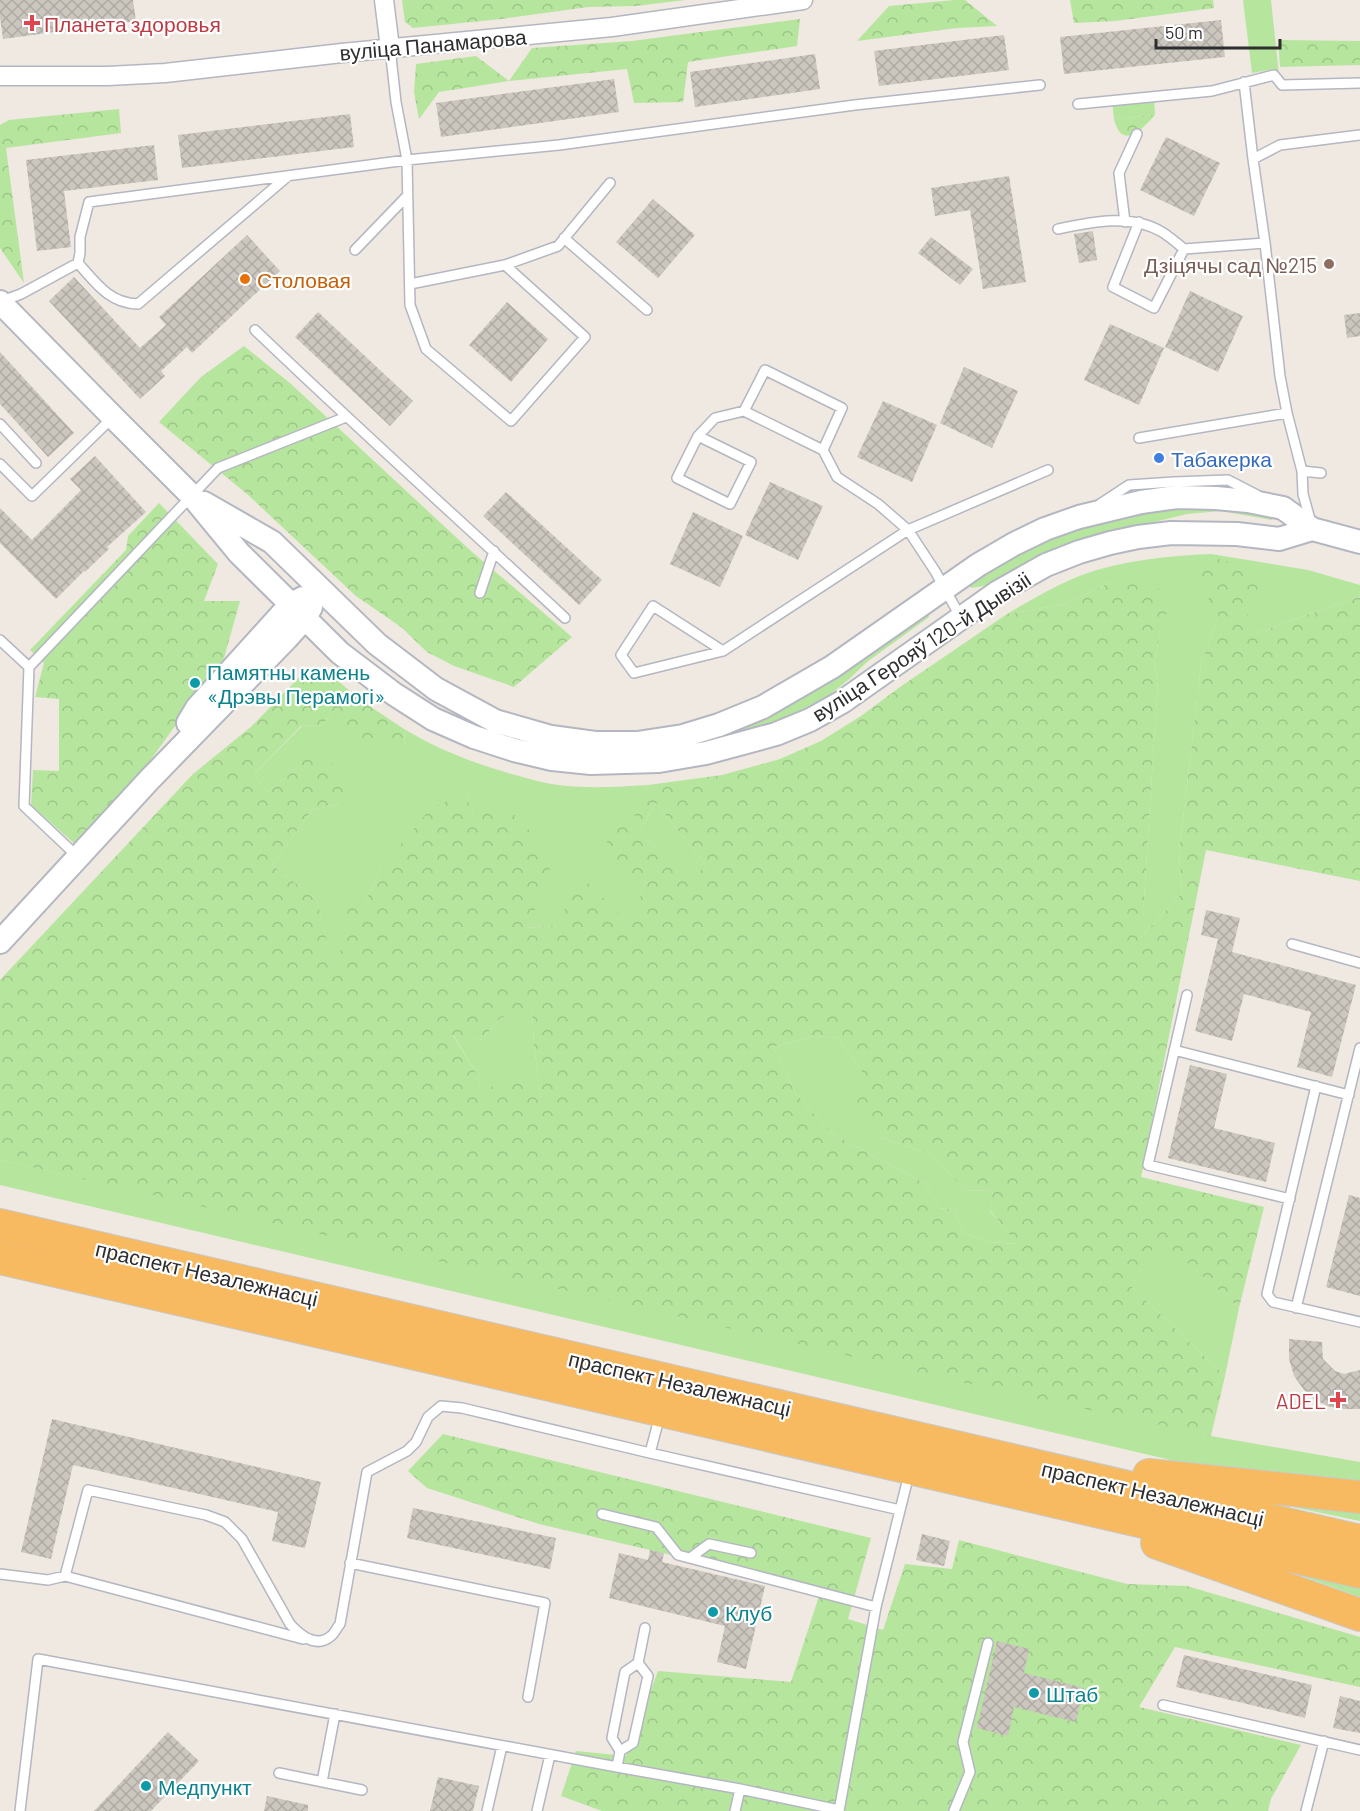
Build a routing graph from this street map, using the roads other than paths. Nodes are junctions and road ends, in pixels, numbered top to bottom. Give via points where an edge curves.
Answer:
1 (384, 0) edge
2 (803, 0) edge
3 (390, 48) junction
4 (0, 64) edge
5 (62, 75) junction
6 (0, 76) edge
7 (1244, 82) junction
8 (1360, 83) edge
9 (1040, 85) dead end
10 (1078, 104) dead end
11 (1137, 134) dead end
12 (1360, 135) edge
13 (1252, 159) junction
14 (407, 160) junction
15 (288, 176) junction
16 (610, 183) dead end
17 (407, 196) junction
18 (1125, 222) junction
19 (1138, 222) junction
20 (1058, 229) dead end
21 (564, 238) junction
22 (1265, 243) junction
23 (1184, 249) junction
24 (355, 250) dead end
25 (78, 263) junction
26 (505, 266) junction
27 (410, 284) junction
28 (0, 302) edge
29 (646, 310) dead end
30 (255, 330) dead end
31 (744, 411) junction
32 (1287, 413) junction
33 (113, 417) junction
34 (346, 417) junction
35 (0, 424) edge
36 (698, 436) junction
37 (1139, 438) dead end
38 (823, 450) junction
39 (36, 463) dead end
40 (0, 464) edge
41 (1048, 470) dead end
42 (1302, 471) junction
43 (1321, 473) dead end
44 (192, 496) junction
45 (1312, 528) junction
46 (908, 530) junction
47 (1360, 542) edge
48 (494, 551) junction
49 (945, 588) junction
50 (320, 590) junction
51 (480, 593) dead end
52 (298, 611) junction
53 (565, 618) dead end
54 (961, 618) junction
55 (0, 640) edge
56 (723, 651) junction
57 (29, 667) junction
58 (78, 857) junction
59 (0, 942) edge
60 (1292, 944) dead end
61 (1360, 963) edge
62 (1187, 995) dead end
63 (1174, 1050) junction
64 (1360, 1052) edge
65 (1316, 1086) junction
66 (1349, 1095) junction
67 (1290, 1199) junction
68 (0, 1225) edge
69 (0, 1258) edge
70 (1296, 1308) junction
71 (1360, 1322) edge
72 (661, 1410) junction
73 (650, 1453) junction
74 (1026, 1463) junction
75 (910, 1468) junction
76 (1022, 1495) junction
77 (1360, 1497) edge
78 (900, 1510) junction
79 (602, 1514) dead end
80 (1360, 1540) edge
81 (751, 1553) dead end
82 (690, 1558) junction
83 (350, 1563) junction
84 (1360, 1572) edge
85 (0, 1574) edge
86 (65, 1576) junction
87 (876, 1607) junction
88 (1360, 1614) edge
89 (645, 1628) dead end
90 (311, 1641) junction
91 (988, 1642) dead end
92 (638, 1663) junction
93 (528, 1697) dead end
94 (1163, 1705) dead end
95 (335, 1714) junction
96 (1324, 1741) junction
97 (502, 1746) junction
98 (1360, 1750) edge
99 (620, 1751) junction
100 (550, 1755) junction
101 (617, 1767) junction
102 (279, 1773) dead end
103 (322, 1782) junction
104 (740, 1789) junction
105 (362, 1790) dead end
106 (20, 1811) edge
107 (487, 1811) edge
108 (537, 1811) edge
109 (735, 1811) edge
110 (839, 1811) edge
111 (954, 1811) edge
112 (1306, 1811) edge

1 - 3 street
2 - 3 street, вуліца Панамарова via 612,27
3 - 5 street, вуліца Панамарова via 165,73
3 - 14 lane
4 - 5 street, вуліца Панамарова
5 - 6 street, вуліца Панамарова
7 - 8 lane via 1274,75 1282,85
7 - 10 lane via 1212,91
7 - 13 lane
9 - 14 lane
11 - 18 lane via 1119,173
12 - 13 lane via 1280,145
13 - 22 lane
14 - 15 lane
14 - 17 lane
15 - 25 lane via 89,202
15 - 25 lane via 138,304 126,304 105,293
16 - 21 lane
17 - 24 lane
17 - 27 lane
18 - 19 lane
18 - 20 lane via 1098,220
19 - 23 lane via 1161,231
19 - 23 lane via 1113,287 1154,308
21 - 26 lane via 558,246
21 - 29 lane
22 - 23 lane
22 - 32 lane
25 - 28 lane
26 - 27 lane
26 - 27 lane via 585,337 511,421 426,349 410,305
28 - 33 street, вуліца Герояў 120-й Дывізіі
30 - 34 lane
31 - 36 lane via 715,418
31 - 38 lane
31 - 38 lane via 765,370 842,408
32 - 37 lane
32 - 42 lane
33 - 40 lane via 32,496
33 - 44 street, вуліца Герояў 120-й Дывізіі
34 - 44 lane via 218,468
34 - 48 lane
35 - 39 lane
36 - 36 lane via 677,478 730,504 751,462
38 - 46 lane via 837,477
41 - 46 lane
42 - 43 lane
42 - 45 lane
44 - 50 street, вуліца Герояў 120-й Дывізіі via 272,542
44 - 52 street, вуліца Герояў 120-й Дывізіі via 239,553
44 - 57 lane
45 - 47 street, вуліца Герояў 120-й Дывізіі
45 - 49 street, вуліца Герояў 120-й Дывізіі via 1283,508 1237,500 1177,497 1141,502 1045,529 978,565
45 - 54 street, вуліца Герояў 120-й Дывізіі via 1279,539 1190,533 1110,543 1046,565
46 - 49 lane
46 - 56 lane
48 - 51 lane
48 - 53 lane
49 - 50 street, вуліца Герояў 120-й Дывізіі via 832,667 763,707 683,736 637,744 551,737 495,721 465,707 377,644
49 - 54 lane
50 - 52 street
52 - 54 street, вуліца Герояў 120-й Дывізіі via 358,668 433,719 514,750 591,763 659,761 776,735 842,702
52 - 58 street
55 - 57 lane
56 - 56 lane via 634,673 621,655 653,606
57 - 58 lane via 24,806
58 - 59 street
60 - 61 lane
62 - 63 lane
63 - 65 lane
63 - 67 lane via 1148,1165
64 - 66 lane
65 - 66 lane
65 - 67 lane
66 - 70 lane
67 - 70 lane via 1267,1294 1273,1302
68 - 74 highway, праспект Незалежнасці
69 - 72 highway, праспект Незалежнасці
70 - 71 lane
72 - 73 lane
72 - 75 highway, праспект Незалежнасці
73 - 78 lane
73 - 83 lane via 441,1406 428,1417 407,1451 367,1472
74 - 77 highway
74 - 80 highway, праспект Незалежнасці
75 - 76 highway, праспект Незалежнасці
75 - 78 lane
76 - 84 highway, праспект Незалежнасці
76 - 88 highway
78 - 87 lane
79 - 82 lane via 656,1527 678,1555
81 - 82 lane via 709,1544
82 - 87 lane
83 - 90 lane via 340,1624 331,1637
83 - 93 lane via 545,1603
85 - 86 lane via 48,1580
86 - 90 lane
86 - 90 lane via 88,1490 206,1515 236,1531 290,1624
87 - 110 lane
89 - 92 lane
91 - 111 lane via 963,1742 970,1772
92 - 99 lane via 625,1672 612,1738
92 - 99 lane via 648,1676 633,1743
94 - 96 lane
95 - 97 lane
95 - 103 lane
95 - 106 lane via 38,1659
96 - 98 lane
96 - 112 lane
97 - 100 lane
97 - 107 lane
99 - 101 lane
100 - 101 lane
100 - 108 lane
101 - 104 lane
102 - 103 lane
103 - 105 lane
104 - 109 lane
104 - 110 lane

